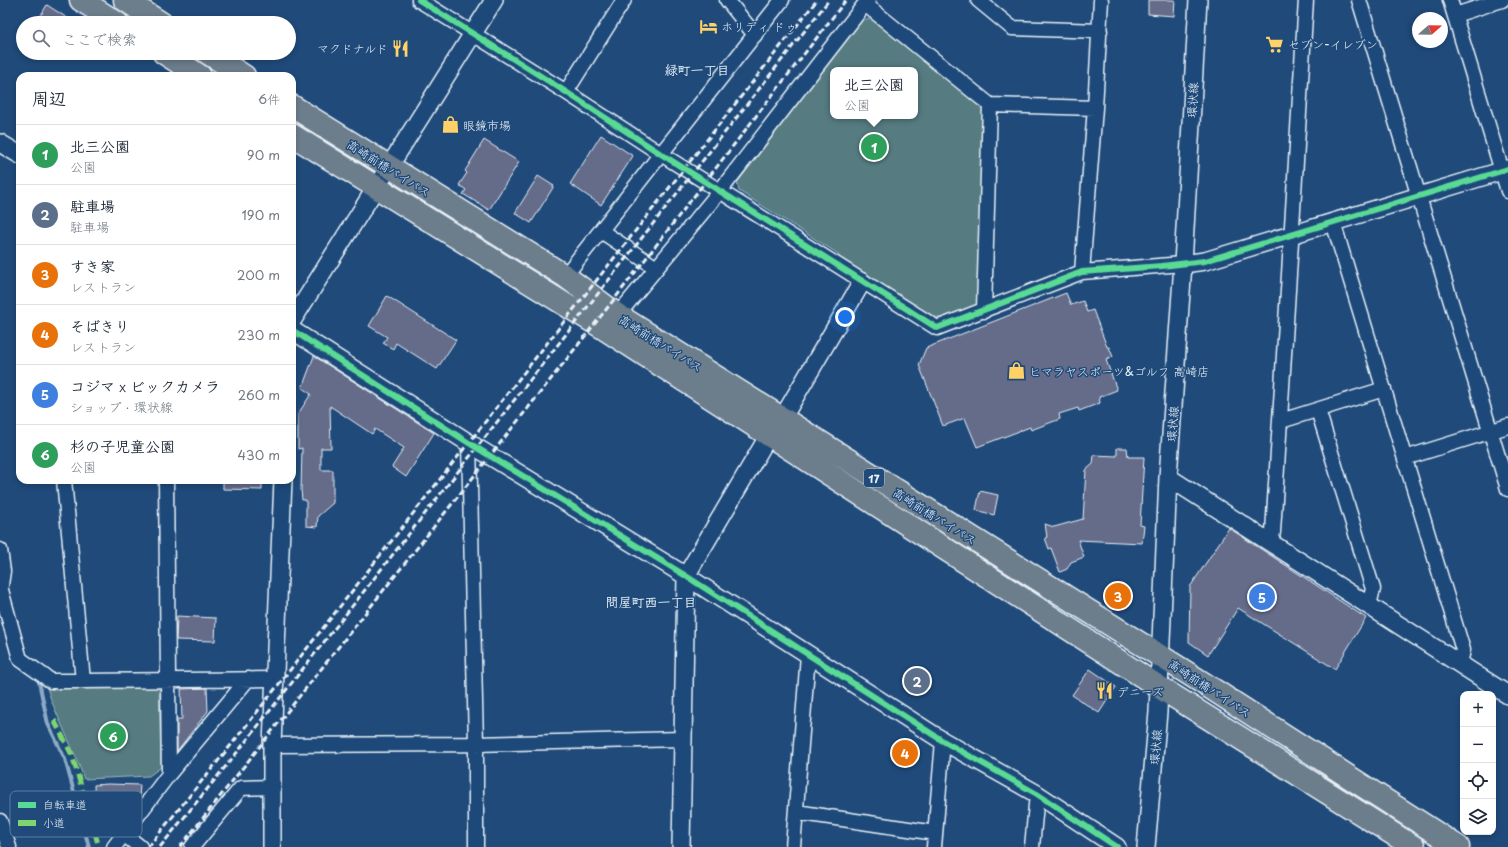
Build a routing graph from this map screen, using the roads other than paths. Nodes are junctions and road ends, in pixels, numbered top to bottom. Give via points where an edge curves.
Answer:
1 (81, 0) edge
2 (125, 0) edge
3 (419, 0) edge
4 (494, 0) edge
5 (624, 0) edge
6 (728, 0) edge
7 (782, 0) edge
8 (978, 0) edge
9 (1101, 0) edge
10 (1198, 0) edge
11 (1306, 0) edge
12 (1359, 0) edge
13 (1450, 0) edge
14 (1502, 0) edge
15 (866, 2) edge
16 (1455, 15) junction
17 (106, 16) edge
18 (150, 16) edge
19 (1100, 30) junction
20 (472, 34) junction
21 (755, 35) junction
22 (175, 60) edge
23 (219, 60) edge
24 (194, 72) edge
25 (238, 72) edge
26 (566, 92) junction
27 (990, 105) junction
28 (1095, 108) junction
29 (296, 109) edge
30 (296, 138) edge
31 (0, 143) edge
32 (16, 153) edge
33 (661, 154) junction
34 (388, 168) junction
35 (1505, 170) edge
36 (375, 188) junction
37 (720, 191) junction
38 (1508, 191) edge
39 (1418, 197) junction
40 (1333, 222) junction
41 (600, 231) junction
42 (1291, 235) junction
43 (1183, 264) junction
44 (655, 267) junction
45 (1082, 272) junction
46 (565, 276) junction
47 (862, 282) junction
48 (984, 311) junction
49 (616, 314) junction
50 (296, 315) edge
51 (296, 333) edge
52 (1384, 389) junction
53 (1318, 410) junction
54 (1281, 421) junction
55 (1508, 426) edge
56 (775, 427) junction
57 (1490, 431) junction
58 (469, 443) junction
59 (1405, 458) junction
60 (1168, 477) junction
61 (64, 484) edge
62 (166, 484) edge
63 (282, 484) edge
64 (1508, 489) edge
65 (1270, 543) junction
66 (0, 550) edge
67 (686, 576) junction
68 (0, 591) edge
69 (1368, 605) junction
70 (808, 655) junction
71 (1161, 657) junction
72 (1460, 664) junction
73 (248, 679) junction
74 (275, 679) junction
75 (168, 680) junction
76 (83, 681) junction
77 (1159, 687) junction
78 (1508, 694) edge
79 (683, 739) junction
80 (943, 741) junction
81 (476, 744) junction
82 (272, 745) junction
83 (169, 774) junction
84 (271, 787) junction
85 (1037, 794) junction
86 (142, 811) edge
87 (796, 812) junction
88 (0, 821) edge
89 (934, 833) junction
90 (123, 837) edge
91 (128, 837) edge
92 (9, 847) edge
93 (114, 847) edge
94 (140, 847) edge
95 (192, 847) edge
96 (272, 847) edge
97 (476, 847) edge
98 (681, 847) edge
99 (793, 847) edge
100 (934, 847) edge
101 (1032, 847) edge
102 (1117, 847) edge
103 (1146, 847) edge
104 (1414, 847) edge
105 (1458, 847) edge

1 - 17 highway
2 - 18 highway
3 - 20 street
4 - 20 street
5 - 26 street
6 - 21 street
7 - 21 street
8 - 19 street via 1012,28
9 - 19 street
10 - 43 street, 環状線
11 - 42 street
12 - 39 street via 1416,183
13 - 16 street
14 - 16 street
15 - 27 street
15 - 37 street
16 - 35 street
19 - 28 street
20 - 26 street
20 - 34 street
21 - 33 street
22 - 24 highway
23 - 25 highway
26 - 33 street
27 - 28 street
27 - 48 street
28 - 45 street
29 - 34 highway, 高崎前橋バイパス / 17
30 - 36 highway, 高崎前橋バイパス / 17
31 - 32 street
33 - 37 street
33 - 41 street
34 - 36 street
34 - 46 highway, 高崎前橋バイパス / 17
35 - 38 street
35 - 39 street
36 - 50 street
36 - 56 highway, 高崎前橋バイパス / 17 via 603,328
37 - 44 street
37 - 47 street
39 - 40 street
39 - 57 street
40 - 42 street
40 - 52 street
41 - 44 street
41 - 46 street
42 - 43 street via 1205,261
42 - 54 street
43 - 45 street
43 - 60 street, 環状線
44 - 49 street
45 - 48 street
46 - 49 highway, 高崎前橋バイパス / 17
47 - 48 street via 938,328
47 - 56 street
49 - 56 highway, 高崎前橋バイパス / 17
51 - 58 street
52 - 53 street
52 - 59 street
53 - 54 street
53 - 69 street via 1373,589
54 - 65 street via 1273,532
55 - 57 street
56 - 67 street
56 - 71 highway, 高崎前橋バイパス / 17
56 - 77 highway, 高崎前橋バイパス / 17
57 - 59 street
57 - 64 street
58 - 67 street
58 - 81 street
59 - 72 street via 1463,650
60 - 65 street
60 - 71 street, 環状線
61 - 76 street
62 - 75 street
63 - 74 street
65 - 69 street
66 - 68 street via 3,571
67 - 70 street
67 - 79 street
68 - 76 street via 20,659 51,681
69 - 72 street
70 - 80 street
70 - 87 street
71 - 77 street, 環状線
71 - 105 highway, 高崎前橋バイパス / 17
72 - 78 street
73 - 74 street
73 - 75 street
73 - 83 street
74 - 82 street
75 - 76 street
75 - 83 street
77 - 103 street, 環状線
77 - 104 highway, 高崎前橋バイパス / 17
79 - 81 street
79 - 98 street
80 - 85 street
80 - 89 street
81 - 82 street
81 - 97 street
82 - 84 street
83 - 86 street
84 - 95 street via 241,788
84 - 96 street
85 - 101 street
85 - 102 street
87 - 89 street
87 - 99 street
88 - 92 street
89 - 100 street
90 - 93 street
91 - 94 street

